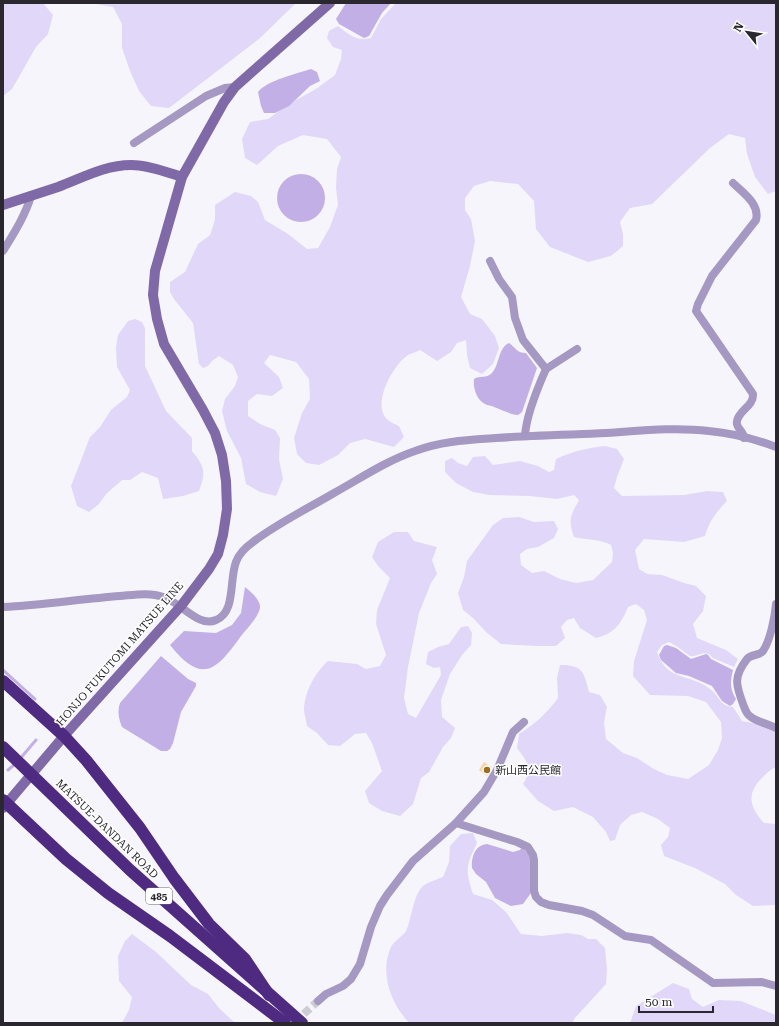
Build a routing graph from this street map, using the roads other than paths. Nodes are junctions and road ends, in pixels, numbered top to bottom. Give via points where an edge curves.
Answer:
1 (330, 3) edge
2 (235, 87) junction
3 (134, 143) dead end
4 (182, 177) junction
5 (733, 183) dead end
6 (31, 196) junction
7 (3, 205) edge
8 (3, 250) edge
9 (490, 261) dead end
10 (577, 349) dead end
11 (546, 369) junction
12 (525, 436) junction
13 (744, 438) junction
14 (776, 447) edge
15 (776, 604) edge
16 (181, 606) junction
17 (3, 607) edge
18 (3, 681) edge
19 (524, 722) dead end
20 (776, 728) edge
21 (64, 736) junction
22 (3, 747) edge
23 (4, 804) edge
24 (456, 823) junction
25 (776, 986) edge
26 (269, 995) junction
27 (318, 1001) tunnel mouth
28 (285, 1023) edge
29 (302, 1023) edge

1 - 2 main road, HONJO FUKUTOMI MATSUE LINE
2 - 3 street via 225,88 206,96
2 - 4 main road, HONJO FUKUTOMI MATSUE LINE
4 - 6 main road via 132,165 112,167
4 - 16 main road, HONJO FUKUTOMI MATSUE LINE via 155,271 157,319 164,344 215,433 222,455 228,509 218,554
5 - 13 street via 754,204 757,211 756,220 712,276 696,311 753,394 752,401 737,421
6 - 7 main road
6 - 8 street via 20,223
9 - 11 street via 498,279 512,297 515,318 523,340
10 - 11 street
11 - 12 street via 526,426
12 - 13 street via 667,429 709,431
12 - 16 street via 448,442 416,450 392,460 270,529 244,548 236,560 231,580 231,598 223,616 208,622 198,620
13 - 14 street
15 - 20 street via 766,644 760,653 748,657 740,669 736,687 747,714
16 - 17 street via 163,596 144,595
16 - 21 main road, HONJO FUKUTOMI MATSUE LINE
18 - 21 highway
19 - 24 street via 512,732 484,792
21 - 23 main road, HONJO FUKUTOMI MATSUE LINE
21 - 26 highway via 140,828 209,924 245,959
22 - 26 highway, MATSUE-DANDAN ROAD / 485 via 130,870
23 - 28 highway via 108,893 170,936
24 - 25 street via 528,847 534,860 534,891 541,902 582,910 625,936 651,940 713,983 762,982
24 - 27 street via 413,861 387,895 371,927 360,964 351,979
26 - 29 highway, MATSUE-DANDAN ROAD / 485

